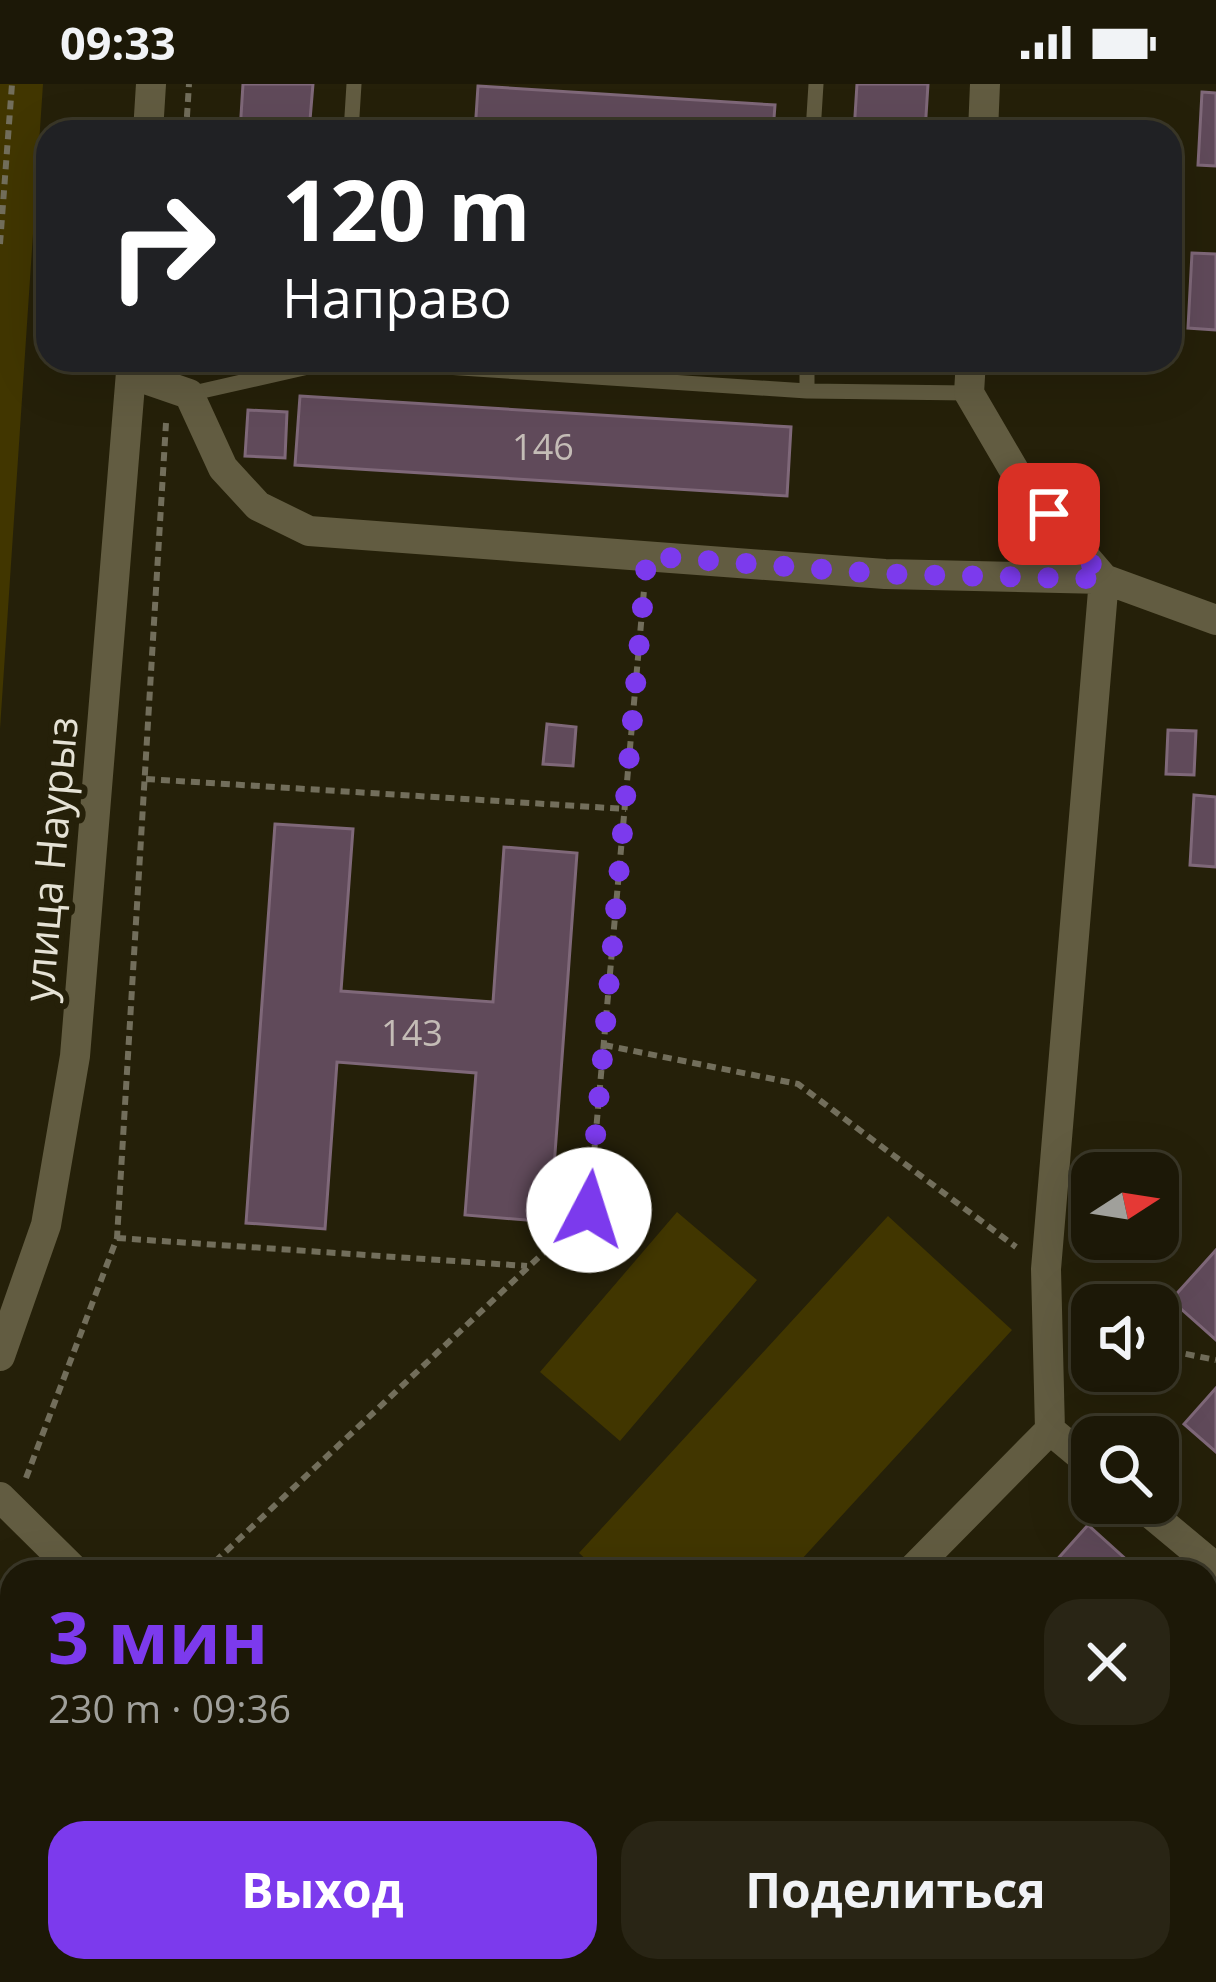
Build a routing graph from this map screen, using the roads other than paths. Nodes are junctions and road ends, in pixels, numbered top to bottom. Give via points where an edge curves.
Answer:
1 (151, 84) edge
2 (354, 84) edge
3 (816, 84) edge
4 (985, 84) edge
5 (149, 120) edge
6 (352, 120) edge
7 (814, 120) edge
8 (983, 120) edge
9 (132, 372) edge
10 (142, 372) edge
11 (275, 372) edge
12 (520, 372) edge
13 (807, 372) edge
14 (970, 372) edge
15 (178, 390) junction
16 (807, 391) junction
17 (969, 393) junction
18 (1104, 579) junction
19 (1216, 620) edge
20 (0, 1356) edge
21 (1050, 1430) junction
22 (1071, 1448) edge
23 (7, 1504) edge
24 (1163, 1524) edge
25 (64, 1560) edge
26 (922, 1560) edge
27 (1206, 1560) edge

1 - 5 street
2 - 6 lane
3 - 7 lane
4 - 8 street
9 - 20 street, улица Наурыз via 75,1056 46,1225
10 - 15 street
11 - 15 lane
12 - 16 lane
13 - 16 lane
14 - 17 street
15 - 18 street via 223,468 258,506 310,532 885,574
16 - 17 lane
17 - 18 street via 1021,482
18 - 19 street
18 - 21 street via 1046,1269
21 - 22 street
21 - 26 street
23 - 25 street
24 - 27 street

